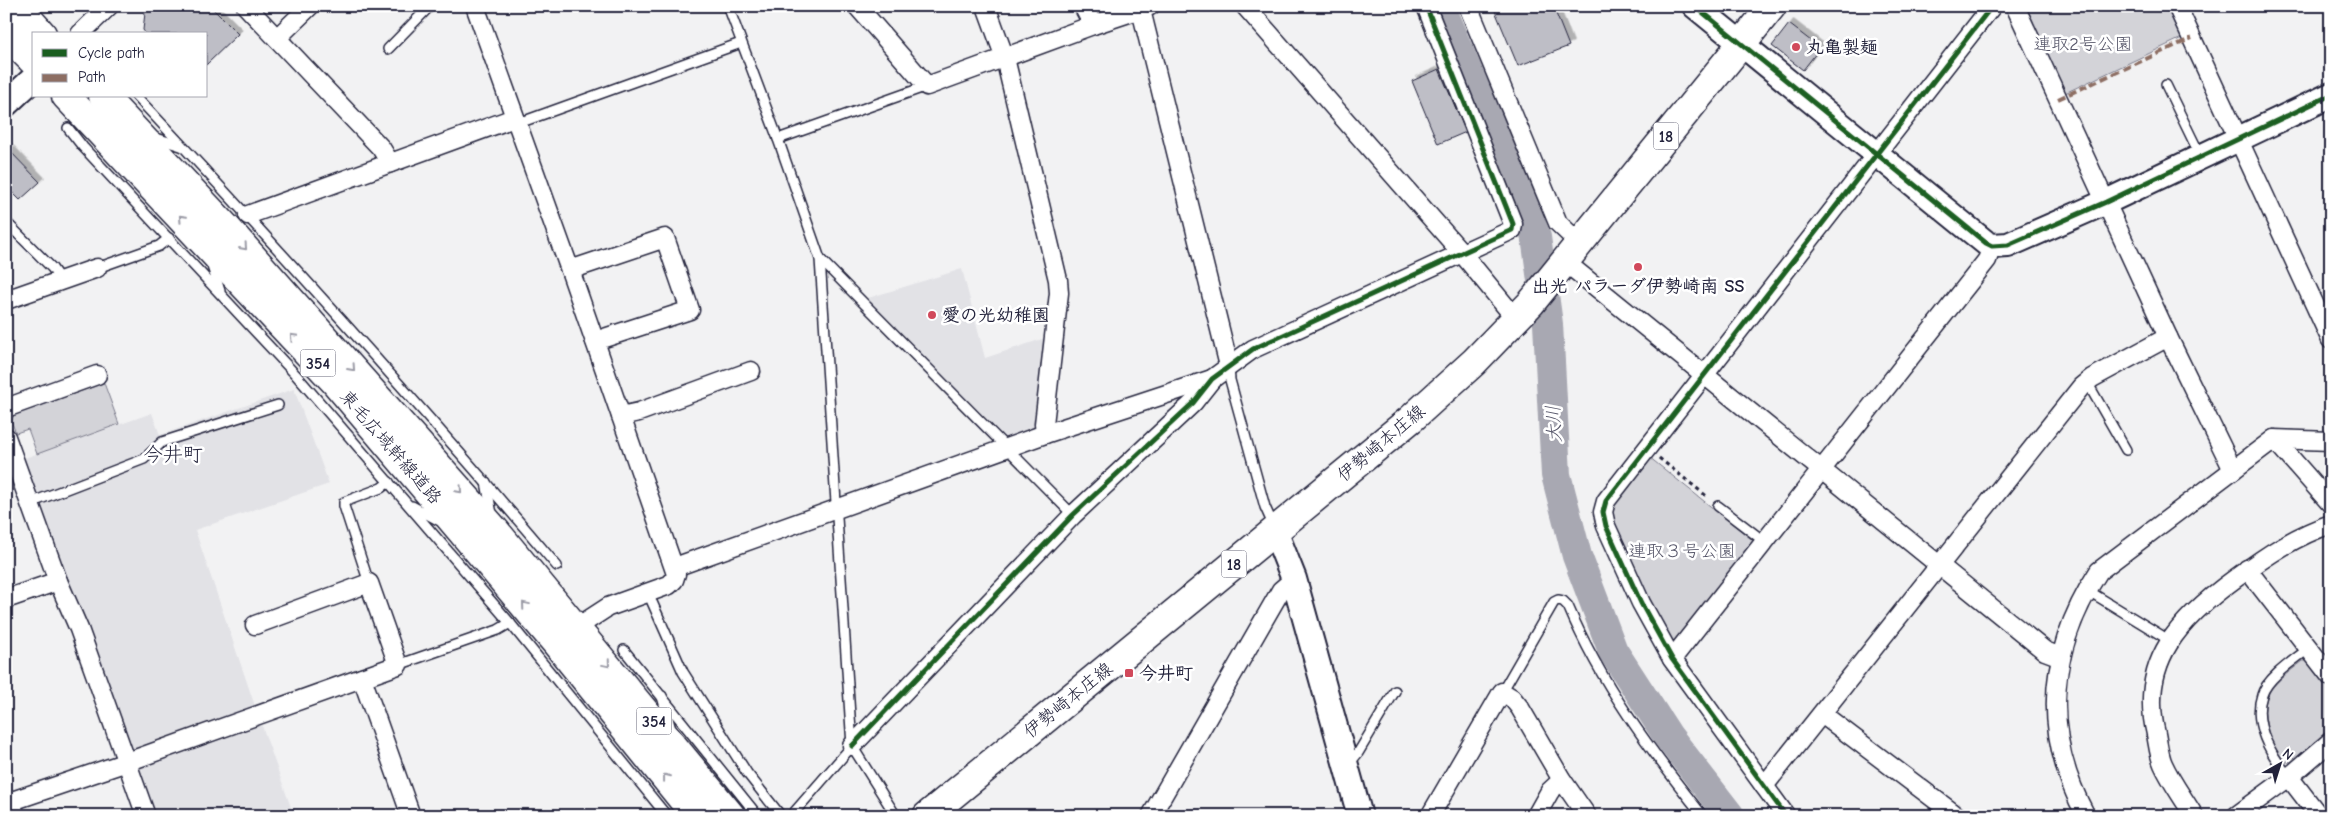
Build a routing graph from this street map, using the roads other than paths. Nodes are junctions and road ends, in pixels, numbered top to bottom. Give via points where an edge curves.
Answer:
1 (17, 6) edge
2 (109, 6) edge
3 (246, 6) edge
4 (310, 6) edge
5 (430, 6) edge
6 (475, 6) edge
7 (728, 6) edge
8 (857, 6) edge
9 (986, 6) edge
10 (1083, 6) edge
11 (1245, 6) edge
12 (1426, 6) edge
13 (1468, 6) edge
14 (1695, 6) edge
15 (1772, 6) edge
16 (1992, 6) edge
17 (2015, 6) edge
18 (2177, 6) edge
19 (1146, 8) edge
20 (1093, 24) junction
21 (40, 32) edge
22 (82, 32) edge
23 (6, 34) edge
24 (277, 38) junction
25 (741, 43) junction
26 (1742, 43) junction
27 (388, 49) dead end
28 (1005, 58) junction
29 (32, 60) edge
30 (32, 80) edge
31 (927, 86) junction
32 (2166, 86) dead end
33 (2331, 95) edge
34 (68, 98) edge
35 (105, 98) edge
36 (138, 98) edge
37 (6, 104) edge
38 (515, 121) junction
39 (68, 128) dead end
40 (138, 133) junction
41 (778, 139) junction
42 (2239, 140) junction
43 (182, 146) junction
44 (1877, 154) junction
45 (2201, 157) junction
46 (390, 163) junction
47 (2106, 202) junction
48 (248, 215) junction
49 (6, 222) edge
50 (169, 238) junction
51 (203, 241) junction
52 (1992, 246) junction
53 (1461, 252) junction
54 (1568, 256) junction
55 (820, 259) junction
56 (97, 268) joint
57 (570, 270) junction
58 (61, 281) junction
59 (221, 294) junction
60 (6, 300) edge
61 (1523, 311) junction
62 (2168, 337) junction
63 (595, 340) junction
64 (2331, 340) edge
65 (1229, 366) junction
66 (751, 371) dead end
67 (97, 375) dead end
68 (1705, 375) junction
69 (1212, 379) junction
70 (2087, 382) junction
71 (278, 405) dead end
72 (6, 408) edge
73 (621, 416) junction
74 (1045, 434) junction
75 (6, 437) edge
76 (2274, 439) junction
77 (2331, 441) edge
78 (1006, 448) junction
79 (2126, 450) dead end
80 (1823, 470) junction
81 (2233, 470) junction
82 (389, 482) junction
83 (486, 482) junction
84 (30, 503) junction
85 (2331, 504) edge
86 (410, 505) junction
87 (1718, 506) road end
88 (838, 508) junction
89 (1072, 515) junction
90 (2331, 524) edge
91 (460, 527) junction
92 (494, 529) junction
93 (1275, 531) junction
94 (1765, 542) junction
95 (1940, 565) junction
96 (557, 566) dead end
97 (675, 567) junction
98 (2247, 569) junction
99 (1294, 579) junction
100 (58, 582) junction
101 (369, 583) junction
102 (2087, 590) junction
103 (648, 593) junction
104 (6, 599) edge
105 (510, 622) junction
106 (255, 625) dead end
107 (566, 635) junction
108 (2169, 640) junction
109 (2308, 648) junction
110 (624, 650) dead end
111 (2061, 657) junction
112 (1672, 659) junction
113 (398, 665) junction
114 (2331, 677) edge
115 (362, 678) junction
116 (1395, 691) dead end
117 (1502, 692) junction
118 (662, 696) junction
119 (582, 711) junction
120 (1822, 714) junction
121 (630, 732) junction
122 (670, 740) junction
123 (2331, 741) edge
124 (852, 746) junction
125 (127, 762) junction
126 (1346, 767) junction
127 (2289, 777) junction
128 (710, 778) junction
129 (1562, 780) junction
130 (1764, 786) junction
131 (736, 788) junction
132 (13, 806) edge
133 (683, 814) edge
134 (146, 816) edge
135 (411, 816) edge
136 (730, 816) edge
137 (758, 816) edge
138 (781, 816) edge
139 (790, 816) edge
140 (896, 816) edge
141 (927, 816) edge
142 (1152, 816) edge
143 (1360, 816) edge
144 (1430, 816) edge
145 (1536, 816) edge
146 (1588, 816) edge
147 (1703, 816) edge
148 (1786, 816) edge
149 (1957, 816) edge
150 (2086, 816) edge
151 (2194, 816) edge
152 (2236, 816) edge
153 (2319, 816) edge

1 - 21 main road
2 - 22 street
3 - 24 street
4 - 24 street
5 - 27 lane
6 - 38 street
7 - 25 lane
8 - 31 street
9 - 28 street
10 - 20 street
11 - 53 street
12 - 53 street via 1514,224 1512,230
13 - 54 street via 1558,223
14 - 26 street
15 - 26 main road, 伊勢崎本庄線 / 18
16 - 44 street
17 - 47 street
18 - 42 street
19 - 20 street
19 - 65 street
20 - 28 street
23 - 29 main road
24 - 46 street via 381,148
25 - 38 lane
25 - 41 lane
26 - 44 street
26 - 54 main road, 伊勢崎本庄線 / 18
28 - 31 street
28 - 74 street via 1058,280
30 - 37 street
31 - 41 lane
32 - 45 lane
33 - 42 street
51 -> 34 main road, 東毛広域幹線道路 / 354
35 - 40 main road, 東毛広域幹線道路 / 354
36 - 43 lane
38 - 46 street
38 - 57 street
39 - 50 lane
40 - 43 lane
40 -> 92 main road, 東毛広域幹線道路 / 354 via 225,226
41 - 55 lane
42 - 45 street
42 - 64 street
43 - 48 lane
44 - 52 street
44 - 68 street
45 - 47 street
46 - 48 street
47 - 52 street via 2008,246
47 - 62 street
48 - 83 lane
49 - 58 lane
50 - 56 lane via 159,246
50 - 59 lane
51 - 59 lane
91 -> 51 main road, 東毛広域幹線道路 / 354 via 335,382
52 - 80 street via 1987,260
53 - 61 street
53 - 65 street via 1253,349
54 - 61 main road, 伊勢崎本庄線 / 18
54 - 68 street
55 - 78 lane
55 - 88 lane
56 - 58 street
57 - 63 street
57 - 63 street via 665,238 690,310
58 - 60 street
59 - 82 lane
61 - 93 main road, 伊勢崎本庄線 / 18 via 1447,389
62 - 70 street
62 - 81 street
63 - 73 street
65 - 69 street
65 - 93 lane via 1230,380
66 - 73 street
67 - 72 street
68 - 80 street
68 - 112 street via 1606,501 1603,512 1606,526 1641,603
69 - 74 street
69 - 89 street via 1193,402
70 - 79 lane
70 - 95 street
71 - 84 lane via 162,442 144,459
73 - 97 street
74 - 78 street
75 - 84 street
76 - 77 street
76 - 81 street
76 - 85 street
78 - 88 street
78 - 89 lane
80 - 94 street
80 - 95 street
81 - 102 street via 2099,571
82 - 86 lane
82 - 101 lane via 344,502
83 - 92 lane
83 - 96 lane
84 - 100 street
86 - 91 lane via 442,523
86 - 105 lane
87 - 94 lane
88 - 97 street
88 - 124 lane
89 - 124 street
90 - 98 street via 2291,540
107 -> 91 main road, 東毛広域幹線道路 / 354
92 - 107 main road, 東毛広域幹線道路 / 354
93 - 99 street
93 - 141 main road, 伊勢崎本庄線 / 18
94 - 112 street
95 - 111 street via 2045,651
95 - 120 street
97 - 103 street via 674,580 669,585
98 - 108 street via 2209,597
98 - 109 street
99 - 126 street
99 - 142 street via 1282,590
100 - 104 street
100 - 125 street via 79,629
101 - 106 street
101 - 113 street
102 - 108 lane
102 - 111 street via 2065,639
103 - 107 street via 608,607
103 - 138 lane via 683,672 747,773
105 - 113 lane via 498,630
105 - 119 lane
107 - 121 main road, 東毛広域幹線道路 / 354
107 -> 122 main road, 東毛広域幹線道路 / 354
108 - 151 street via 2154,682 2151,716 2162,763
109 - 114 street
109 - 127 lane via 2276,675 2262,694 2259,716 2271,754
110 - 118 lane
111 - 150 street via 2056,708 2059,747 2074,793
112 - 130 street
113 - 115 street
115 - 125 street
115 - 135 street
116 - 126 lane
117 - 129 street via 1520,708
117 - 144 street
117 - 147 lane via 1554,602 1563,601 1613,695
118 - 122 lane via 670,725
118 - 131 lane
119 - 121 lane
119 - 133 lane
120 - 130 street
120 - 149 street
133 -> 121 main road, 東毛広域幹線道路 / 354
122 - 128 main road, 東毛広域幹線道路 / 354
123 - 127 street
124 - 139 lane
124 - 140 lane
125 - 132 street
125 - 134 street
126 - 143 street
127 - 152 street
127 - 153 street
128 - 131 lane
128 - 136 main road, 東毛広域幹線道路 / 354
129 - 145 street via 1550,791
129 - 146 street
130 - 148 street
131 - 137 lane

